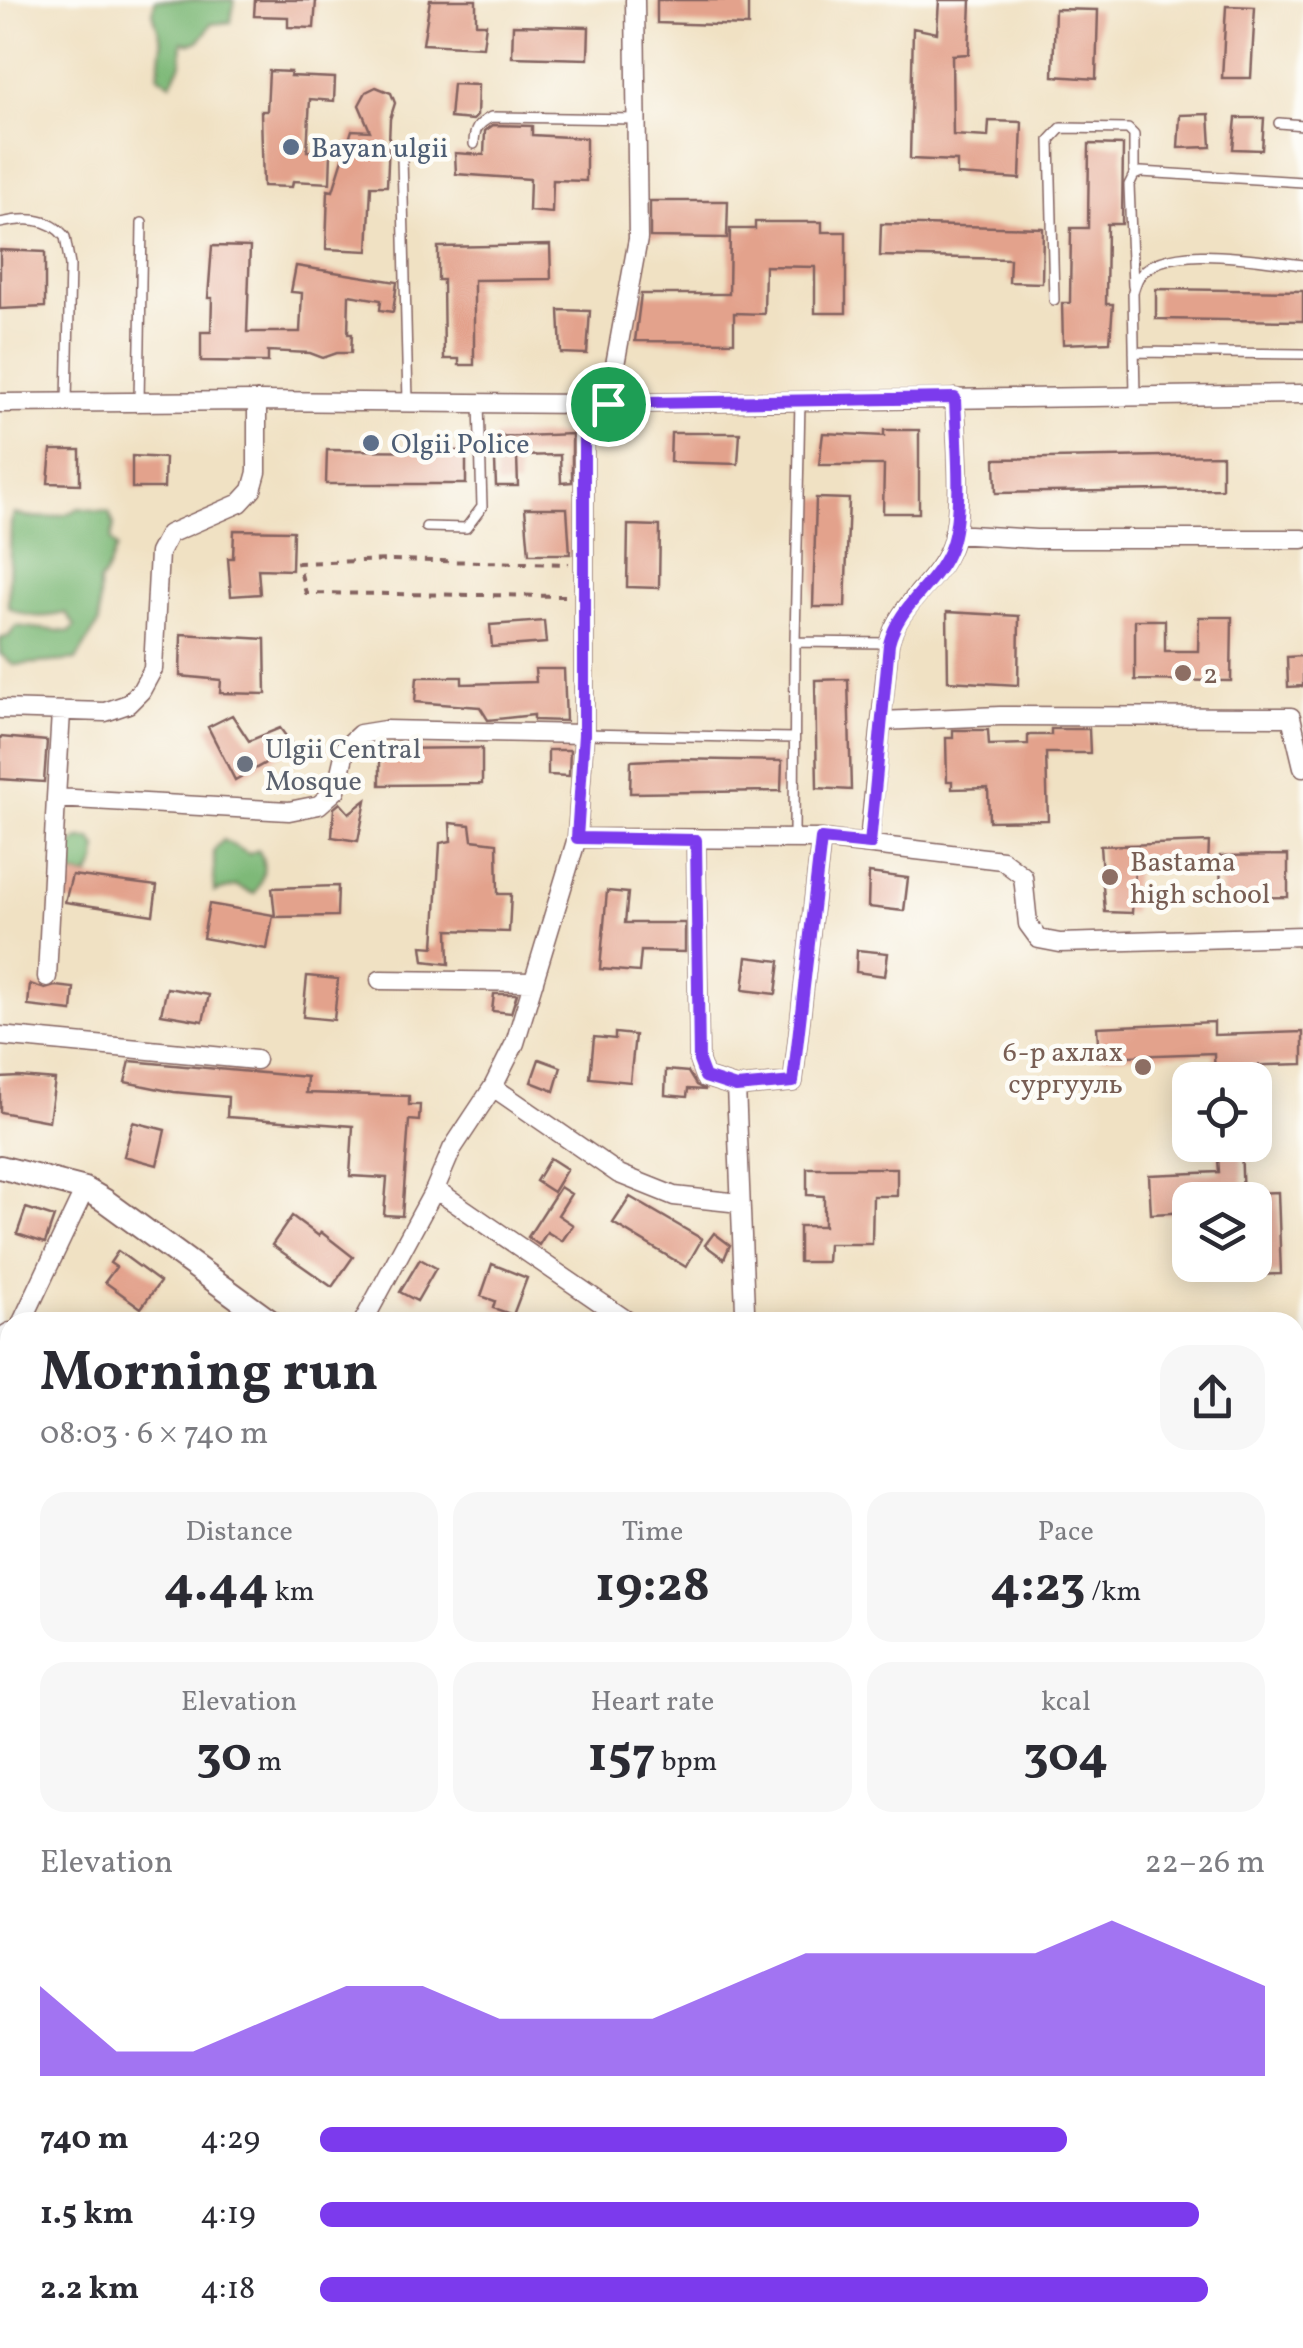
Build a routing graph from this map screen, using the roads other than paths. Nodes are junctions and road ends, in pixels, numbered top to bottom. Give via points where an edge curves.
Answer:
1 (636, 0) edge
2 (636, 119) junction
3 (1279, 124) dead end
4 (1303, 125) edge
5 (474, 144) dead end
6 (402, 157) dead end
7 (1134, 175) junction
8 (1303, 182) edge
9 (0, 223) edge
10 (142, 223) dead end
11 (1303, 265) edge
12 (1133, 292) junction
13 (1054, 300) dead end
14 (1134, 352) junction
15 (1303, 354) edge
16 (1303, 394) edge
17 (1135, 396) junction
18 (955, 398) junction
19 (800, 400) junction
20 (257, 401) junction
21 (67, 402) junction
22 (139, 402) junction
23 (408, 402) junction
24 (0, 403) edge
25 (479, 403) junction
26 (584, 404) junction
27 (608, 404) junction
28 (426, 527) dead end
29 (953, 534) junction
30 (1303, 539) edge
31 (794, 642) junction
32 (889, 644) junction
33 (0, 710) edge
34 (61, 712) junction
35 (882, 721) junction
36 (584, 734) junction
37 (794, 738) junction
38 (1303, 766) edge
39 (56, 798) junction
40 (577, 838) junction
41 (821, 839) junction
42 (696, 840) junction
43 (794, 840) junction
44 (870, 844) junction
45 (1303, 936) edge
46 (47, 977) dead end
47 (380, 980) dead end
48 (534, 982) junction
49 (0, 1036) edge
50 (256, 1060) dead end
51 (492, 1087) junction
52 (736, 1087) junction
53 (0, 1167) edge
54 (84, 1189) junction
55 (435, 1189) junction
56 (740, 1203) junction
57 (27, 1312) edge
58 (257, 1312) edge
59 (368, 1312) edge
60 (614, 1312) edge
61 (744, 1312) edge

1 - 2 street
2 - 5 lane via 490,118 478,124
2 - 27 street via 638,239
3 - 4 lane
6 - 23 lane
7 - 8 lane
7 - 12 lane
7 - 13 lane via 1134,135 1128,129 1061,128 1050,140
9 - 21 lane via 47,223 64,237 70,266
10 - 22 lane
11 - 12 lane via 1178,256 1152,265
12 - 14 lane
14 - 15 lane
14 - 17 lane
16 - 17 street
17 - 18 street
18 - 19 street
18 - 29 street
19 - 27 street
19 - 31 lane
20 - 22 street
20 - 23 street
20 - 34 street via 252,490 240,503 169,534 158,553 153,669 142,691 105,712
21 - 22 street
21 - 24 street
23 - 25 street
25 - 26 street
25 - 28 lane via 482,506 466,528
26 - 27 street
26 - 36 street
29 - 30 street
29 - 32 street via 935,572 894,624
31 - 32 lane
31 - 37 lane
32 - 35 street
33 - 34 street
34 - 39 street
35 - 38 street via 1291,717
35 - 44 street
36 - 37 lane
36 - 39 street via 360,734 346,747 336,790 319,805 289,812
36 - 40 street
37 - 43 lane
39 - 46 street
40 - 42 street
40 - 48 street
41 - 43 street
41 - 44 street
41 - 52 street via 793,1082
42 - 43 street
42 - 52 street via 699,1061 705,1077
44 - 45 street via 1002,860 1023,876 1028,924 1049,941
47 - 48 street
48 - 51 street via 515,1043
49 - 50 street
51 - 55 street
51 - 56 street via 620,1174 674,1196
52 - 56 street
53 - 54 street
54 - 57 street
54 - 58 street
55 - 59 street
55 - 60 street
56 - 61 street

